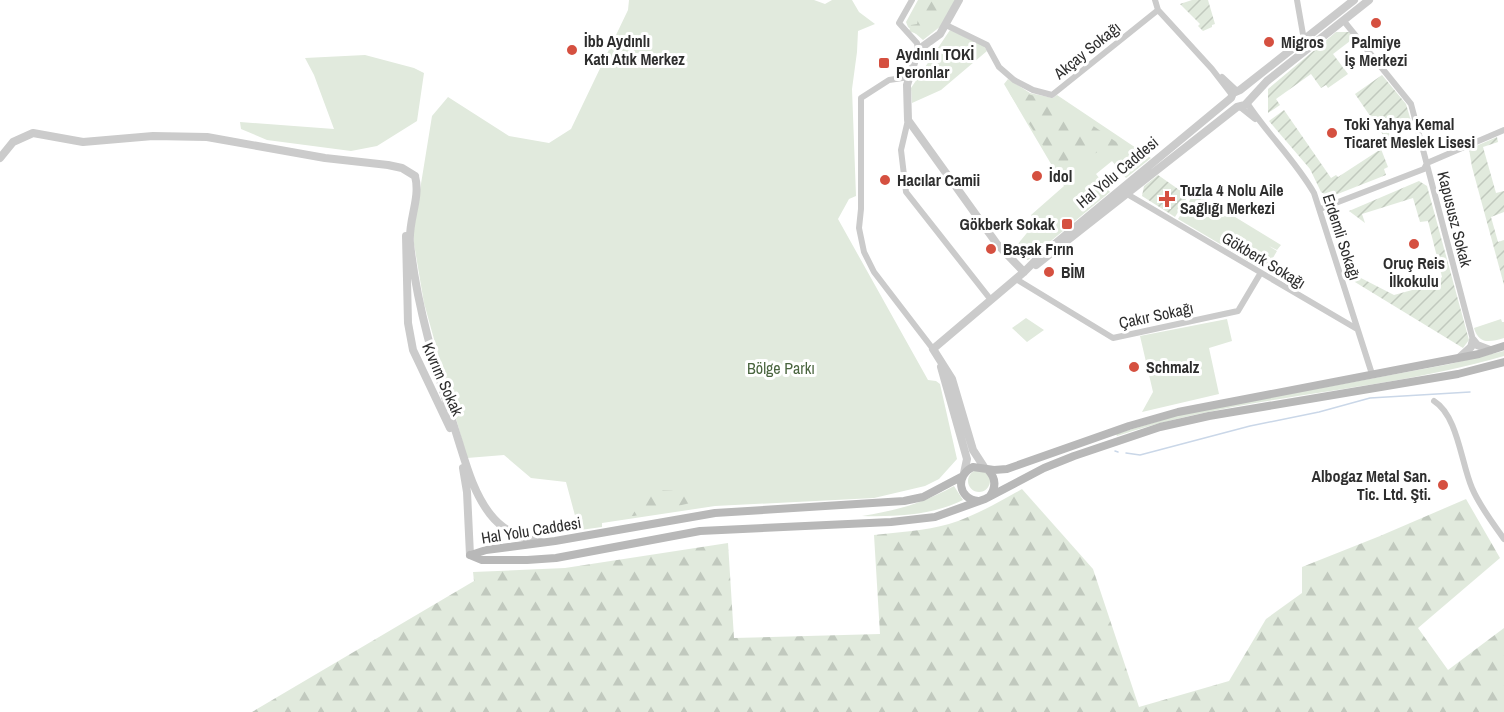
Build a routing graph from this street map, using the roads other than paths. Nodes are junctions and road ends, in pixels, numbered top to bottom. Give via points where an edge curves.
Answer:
1 (912, 0) edge
2 (958, 0) edge
3 (1155, 0) edge
4 (1297, 0) edge
5 (1354, 0) edge
6 (1369, 0) edge
7 (1158, 10) junction
8 (1343, 20) junction
9 (946, 25) junction
10 (1304, 40) junction
11 (918, 50) junction
12 (909, 77) junction
13 (1235, 93) junction
14 (1243, 105) junction
15 (908, 120) junction
16 (1504, 130) edge
17 (0, 158) edge
18 (1427, 163) junction
19 (415, 176) junction
20 (1127, 194) junction
21 (1320, 209) junction
22 (1024, 272) junction
23 (1260, 274) junction
24 (1016, 279) junction
25 (991, 300) junction
26 (1358, 329) junction
27 (1473, 340) junction
28 (1504, 346) edge
29 (933, 349) junction
30 (1490, 350) junction
31 (1460, 357) junction
32 (1504, 362) edge
33 (1372, 374) junction
34 (1434, 400) dead end
35 (986, 469) junction
36 (963, 475) junction
37 (990, 496) junction
38 (979, 501) junction
39 (1504, 539) edge
40 (546, 543) junction
41 (470, 555) junction

1 - 11 street via 899,22
2 - 9 street
3 - 7 street
4 - 10 street
5 - 10 street, Hal Yolu Caddesi
6 - 8 street, Hal Yolu Caddesi
7 - 9 street, Akçay Sokağı via 1052,95 1014,80 999,66 987,45
7 - 13 street
8 - 14 street, Hal Yolu Caddesi
8 - 18 street, Kapususz Sokak via 1411,104
9 - 11 street
10 - 13 street, Hal Yolu Caddesi
11 - 12 street
12 - 15 street
12 - 29 street via 889,80 861,98 859,228 864,252 874,272
13 - 14 street via 1233,105
13 - 14 street via 1246,94
13 - 22 street, Hal Yolu Caddesi
14 - 20 street, Hal Yolu Caddesi
14 - 21 street, Erdemli Sokağı via 1302,173
15 - 22 street via 997,244
15 - 25 street via 901,150 906,192
16 - 18 street
17 - 19 street via 13,142 33,133 83,142 153,136 207,137 388,165
18 - 21 street via 1424,169
18 - 27 street, Kapususz Sokak
19 - 40 street via 417,190 410,235 418,301 466,464 483,504 498,524 515,535
19 - 41 street, Kıvrım Sokak via 405,246 408,323 413,350 460,455 467,492
20 - 22 street, Hal Yolu Caddesi
20 - 23 street, Gökberk Sokağı
21 - 26 street, Erdemli Sokağı
22 - 24 street, Hal Yolu Caddesi
23 - 24 street, Çakır Sokağı via 1238,311 1113,338
23 - 26 street, Gökberk Sokağı
24 - 25 street, Hal Yolu Caddesi
25 - 29 street, Hal Yolu Caddesi
26 - 33 street, Erdemli Sokağı
27 - 30 street
27 - 31 street
28 - 30 main road
29 - 35 street via 952,379 973,450
29 - 36 street via 967,459
30 - 31 main road
31 - 33 main road
32 - 37 main road via 1458,374 1160,427 1044,468
33 - 35 main road via 1178,412 1021,465
34 - 39 street via 1454,429 1479,503
35 - 36 main road via 973,467
35 - 37 main road via 995,480
36 - 38 main road via 960,483 964,494
36 - 40 main road, Hal Yolu Caddesi via 923,497 904,501 715,513
37 - 38 main road
38 - 41 main road, Hal Yolu Caddesi via 918,520 700,531 547,559 482,560
40 - 41 main road, Hal Yolu Caddesi

